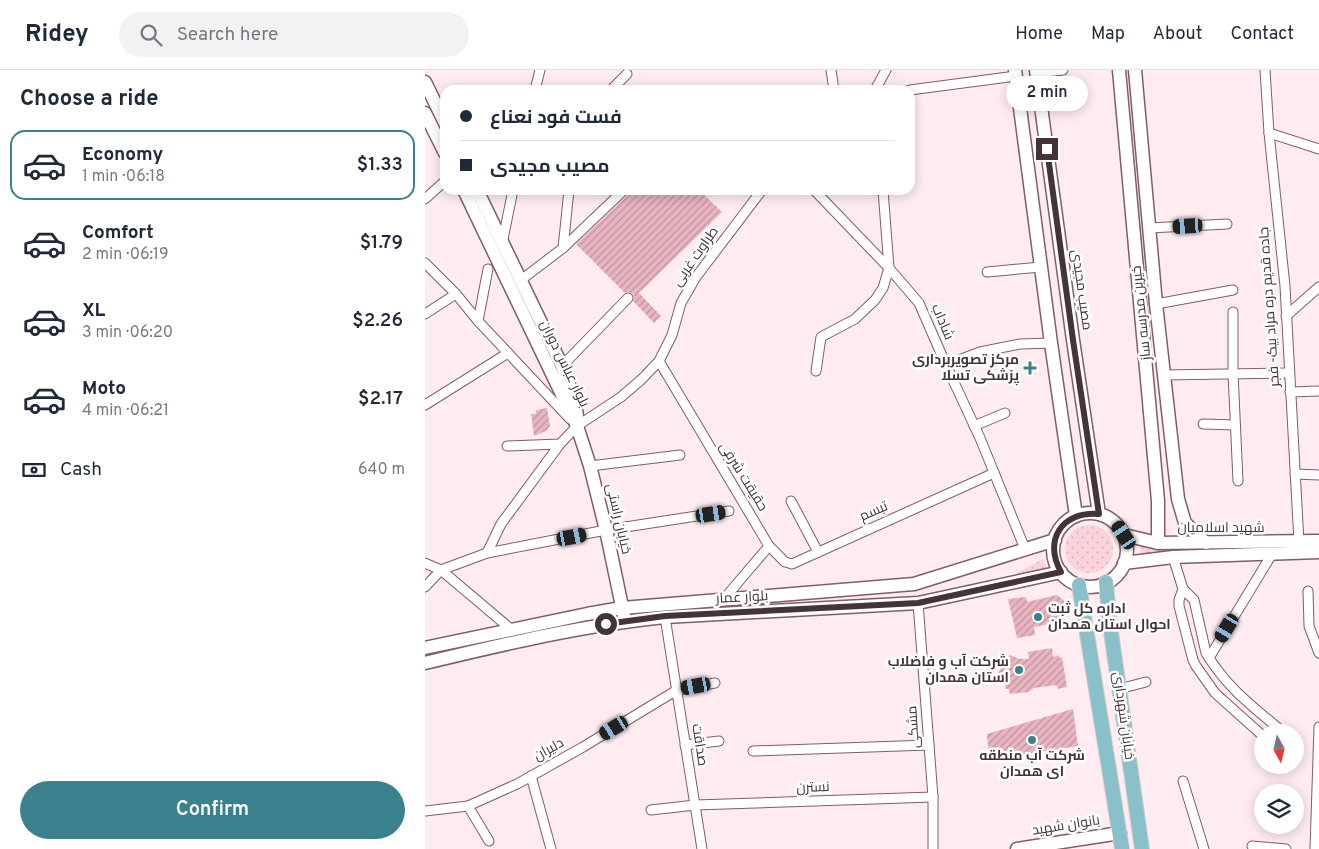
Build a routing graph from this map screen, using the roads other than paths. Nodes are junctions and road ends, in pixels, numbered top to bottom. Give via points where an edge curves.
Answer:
1 (540, 70) edge
2 (831, 70) edge
3 (887, 70) edge
4 (1063, 70) edge
5 (1119, 70) edge
6 (1135, 70) edge
7 (1265, 70) edge
8 (1036, 71) edge
9 (1015, 73) edge
10 (627, 74) dead end
11 (425, 82) edge
12 (536, 85) edge
13 (616, 85) edge
14 (832, 85) edge
15 (878, 85) edge
16 (915, 89) edge
17 (428, 96) edge
18 (425, 113) edge
19 (440, 115) edge
20 (1269, 133) junction
21 (440, 143) edge
22 (1319, 149) edge
23 (440, 186) edge
24 (465, 195) edge
25 (479, 195) edge
26 (512, 195) edge
27 (568, 195) edge
28 (619, 195) edge
29 (758, 195) edge
30 (819, 195) edge
31 (883, 195) edge
32 (425, 199) edge
33 (1227, 224) dead end
34 (1149, 228) junction
35 (502, 244) junction
36 (563, 248) junction
37 (425, 263) edge
38 (1041, 267) junction
39 (889, 268) junction
40 (488, 269) dead end
41 (987, 272) dead end
42 (521, 280) junction
43 (1319, 287) edge
44 (1233, 290) dead end
45 (456, 294) junction
46 (628, 298) dead end
47 (1156, 304) junction
48 (1233, 312) dead end
49 (425, 314) edge
50 (1286, 316) junction
51 (478, 321) junction
52 (1051, 343) junction
53 (508, 353) junction
54 (659, 361) junction
55 (946, 365) junction
56 (562, 366) junction
57 (816, 371) dead end
58 (1289, 373) junction
59 (1233, 374) junction
60 (1164, 375) junction
61 (1319, 391) edge
62 (1290, 392) junction
63 (425, 405) edge
64 (1005, 413) dead end
65 (1203, 424) dead end
66 (577, 426) junction
67 (975, 426) junction
68 (1235, 426) junction
69 (560, 444) junction
70 (507, 446) dead end
71 (680, 455) dead end
72 (590, 466) junction
73 (994, 473) junction
74 (1295, 474) junction
75 (1319, 475) edge
76 (1238, 481) dead end
77 (1178, 499) junction
78 (791, 501) dead end
79 (1158, 501) junction
80 (729, 511) dead end
81 (1099, 514) junction
82 (1076, 516) junction
83 (606, 530) junction
84 (1124, 535) junction
85 (1055, 540) junction
86 (1319, 541) edge
87 (1299, 542) junction
88 (1158, 543) junction
89 (1206, 544) junction
90 (769, 546) junction
91 (1025, 549) junction
92 (818, 552) junction
93 (1319, 552) edge
94 (487, 553) junction
95 (1272, 554) junction
96 (1173, 557) junction
97 (425, 563) edge
98 (1124, 563) junction
99 (441, 570) junction
100 (1061, 572) junction
101 (1107, 582) junction
102 (1079, 585) junction
103 (425, 588) edge
104 (1183, 588) junction
105 (1307, 591) dead end
106 (723, 600) junction
107 (918, 603) junction
108 (623, 614) junction
109 (665, 616) junction
110 (512, 630) junction
111 (425, 648) edge
112 (1319, 653) edge
113 (1209, 658) junction
114 (425, 663) edge
115 (715, 682) dead end
116 (1146, 682) dead end
117 (1119, 689) junction
118 (677, 690) junction
119 (1275, 724) edge
120 (1319, 726) edge
121 (1254, 728) edge
122 (719, 742) dead end
123 (685, 744) junction
124 (929, 745) junction
125 (753, 751) dead end
126 (531, 776) junction
127 (1183, 781) dead end
128 (1318, 782) edge
129 (933, 797) junction
130 (695, 805) junction
131 (468, 806) junction
132 (651, 810) dead end
133 (425, 811) edge
134 (1120, 833) junction
135 (489, 841) dead end
136 (1252, 846) dead end
137 (551, 849) edge
138 (702, 849) edge
139 (933, 849) edge
140 (1017, 849) edge
141 (1122, 849) edge
142 (1142, 849) edge
143 (1204, 849) edge
144 (1286, 849) edge
145 (1315, 849) edge

1 - 12 street
2 - 14 street
3 - 15 street
4 - 8 street
5 - 79 main road, خیرین مدرسه ساز
6 - 34 main road, خیرین مدرسه ساز
7 - 20 street, جاده قدیم دره مراد بیک- فجر
8 - 81 main road, مصیب مجیدی
9 - 16 street
9 - 38 main road
10 - 13 street
11 - 17 main road
17 - 19 main road
18 - 21 main road
20 - 22 street
20 - 50 street, جاده قدیم دره مراد بیک- فجر
23 - 32 street
24 - 66 main road, بلوار عباس دوران
25 - 35 main road, بلوار عباس دوران
26 - 35 street
27 - 36 street
28 - 36 street
29 - 54 street, طراوت غربی via 696,277 681,303 672,335
30 - 39 street, شاداب
31 - 39 street
33 - 34 street
34 - 47 main road, خیرین مدرسه ساز
35 - 42 main road, بلوار عباس دوران
36 - 42 street
37 - 45 street
38 - 41 street
38 - 52 main road
39 - 55 street, شاداب via 919,303
39 - 57 street via 883,288 868,306 855,319 821,337
40 - 51 street
42 - 56 main road, بلوار عباس دوران
43 - 50 street
44 - 47 street
45 - 49 street
45 - 51 street
46 - 56 street
47 - 60 main road, خیرین مدرسه ساز
48 - 59 street
50 - 58 street, جاده قدیم دره مراد بیک- فجر
51 - 53 street
52 - 55 street via 1020,344 980,352
52 - 82 main road
53 - 63 street
53 - 66 street
54 - 66 street, طراوت غربی via 621,397
54 - 90 street, حقیقت شرفی
55 - 67 street, شاداب
56 - 66 main road, بلوار عباس دوران via 574,397
58 - 59 street
58 - 62 street, جاده قدیم دره مراد بیک- فجر
59 - 60 street
59 - 68 street
60 - 77 main road, خیرین مدرسه ساز
61 - 62 street
62 - 74 street, جاده قدیم دره مراد بیک- فجر
64 - 67 street
65 - 68 street
66 - 69 street, طراوت غربی
66 - 72 main road, خیابان راستی
67 - 73 street, شاداب
68 - 76 street
69 - 70 street
69 - 94 street, طراوت غربی via 501,524
71 - 72 street
72 - 83 main road, خیابان راستی
73 - 91 street, شاداب
73 - 92 street, تبسم
74 - 75 street
74 - 87 street, جاده قدیم دره مراد بیک- فجر
77 - 79 main road
77 - 89 main road, خیرین مدرسه ساز via 1185,523
78 - 92 street
79 - 88 main road, خیرین مدرسه ساز
80 - 83 street
81 - 82 main road
81 - 84 main road via 1114,522
82 - 85 main road via 1059,530
83 - 94 street
83 - 108 main road, خیابان راستی
84 - 88 main road, شهید اسلامیان
84 - 98 main road via 1127,554
85 - 91 main road, بلوار عمار
85 - 100 main road via 1055,562
86 - 87 main road, شهید اسلامیان
87 - 89 main road, شهید اسلامیان
88 - 89 main road, شهید اسلامیان
90 - 92 street, تبسم via 785,562 793,564
90 - 106 street
91 - 106 main road, بلوار عمار via 914,584
93 - 95 main road, شهید اسلامیان
94 - 99 street
95 - 96 main road, شهید اسلامیان
95 - 113 street
96 - 98 main road, شهید اسلامیان
96 - 104 street
97 - 99 street
98 - 101 main road
99 - 103 street
99 - 110 street
100 - 102 main road
100 - 107 main road, بلوار عمار
101 - 102 main road via 1098,586
101 - 117 main road, خیابان شهرداری
102 - 134 main road, خیابان شهرداری
104 - 113 street via 1194,600
104 - 121 street via 1179,606 1193,660 1215,693
105 - 112 street via 1309,626
106 - 108 main road, بلوار عمار
107 - 109 main road, بلوار عمار
107 - 124 street, مشکی
108 - 109 main road, بلوار عمار
108 - 110 main road, بلوار عمار
108 - 114 main road, بلوار عمار
109 - 118 street, صداقت
110 - 111 main road, بلوار عمار
113 - 119 street via 1228,684
115 - 118 street, دلیران
116 - 117 street
117 - 142 main road, خیابان شهرداری
118 - 123 street, صداقت
118 - 126 street, دلیران
120 - 128 street
122 - 123 street
123 - 130 street, صداقت
124 - 125 street
124 - 129 street, مشکی
126 - 131 street, دلیران
126 - 137 street
127 - 143 street
128 - 145 street
129 - 130 street, نسترن
129 - 139 street, مشکی
130 - 132 street, نسترن
130 - 138 street, صداقت
131 - 133 street, دلیران
131 - 135 street
134 - 140 main road, بانوان شهید
134 - 141 main road, خیابان شهرداری
136 - 144 street

